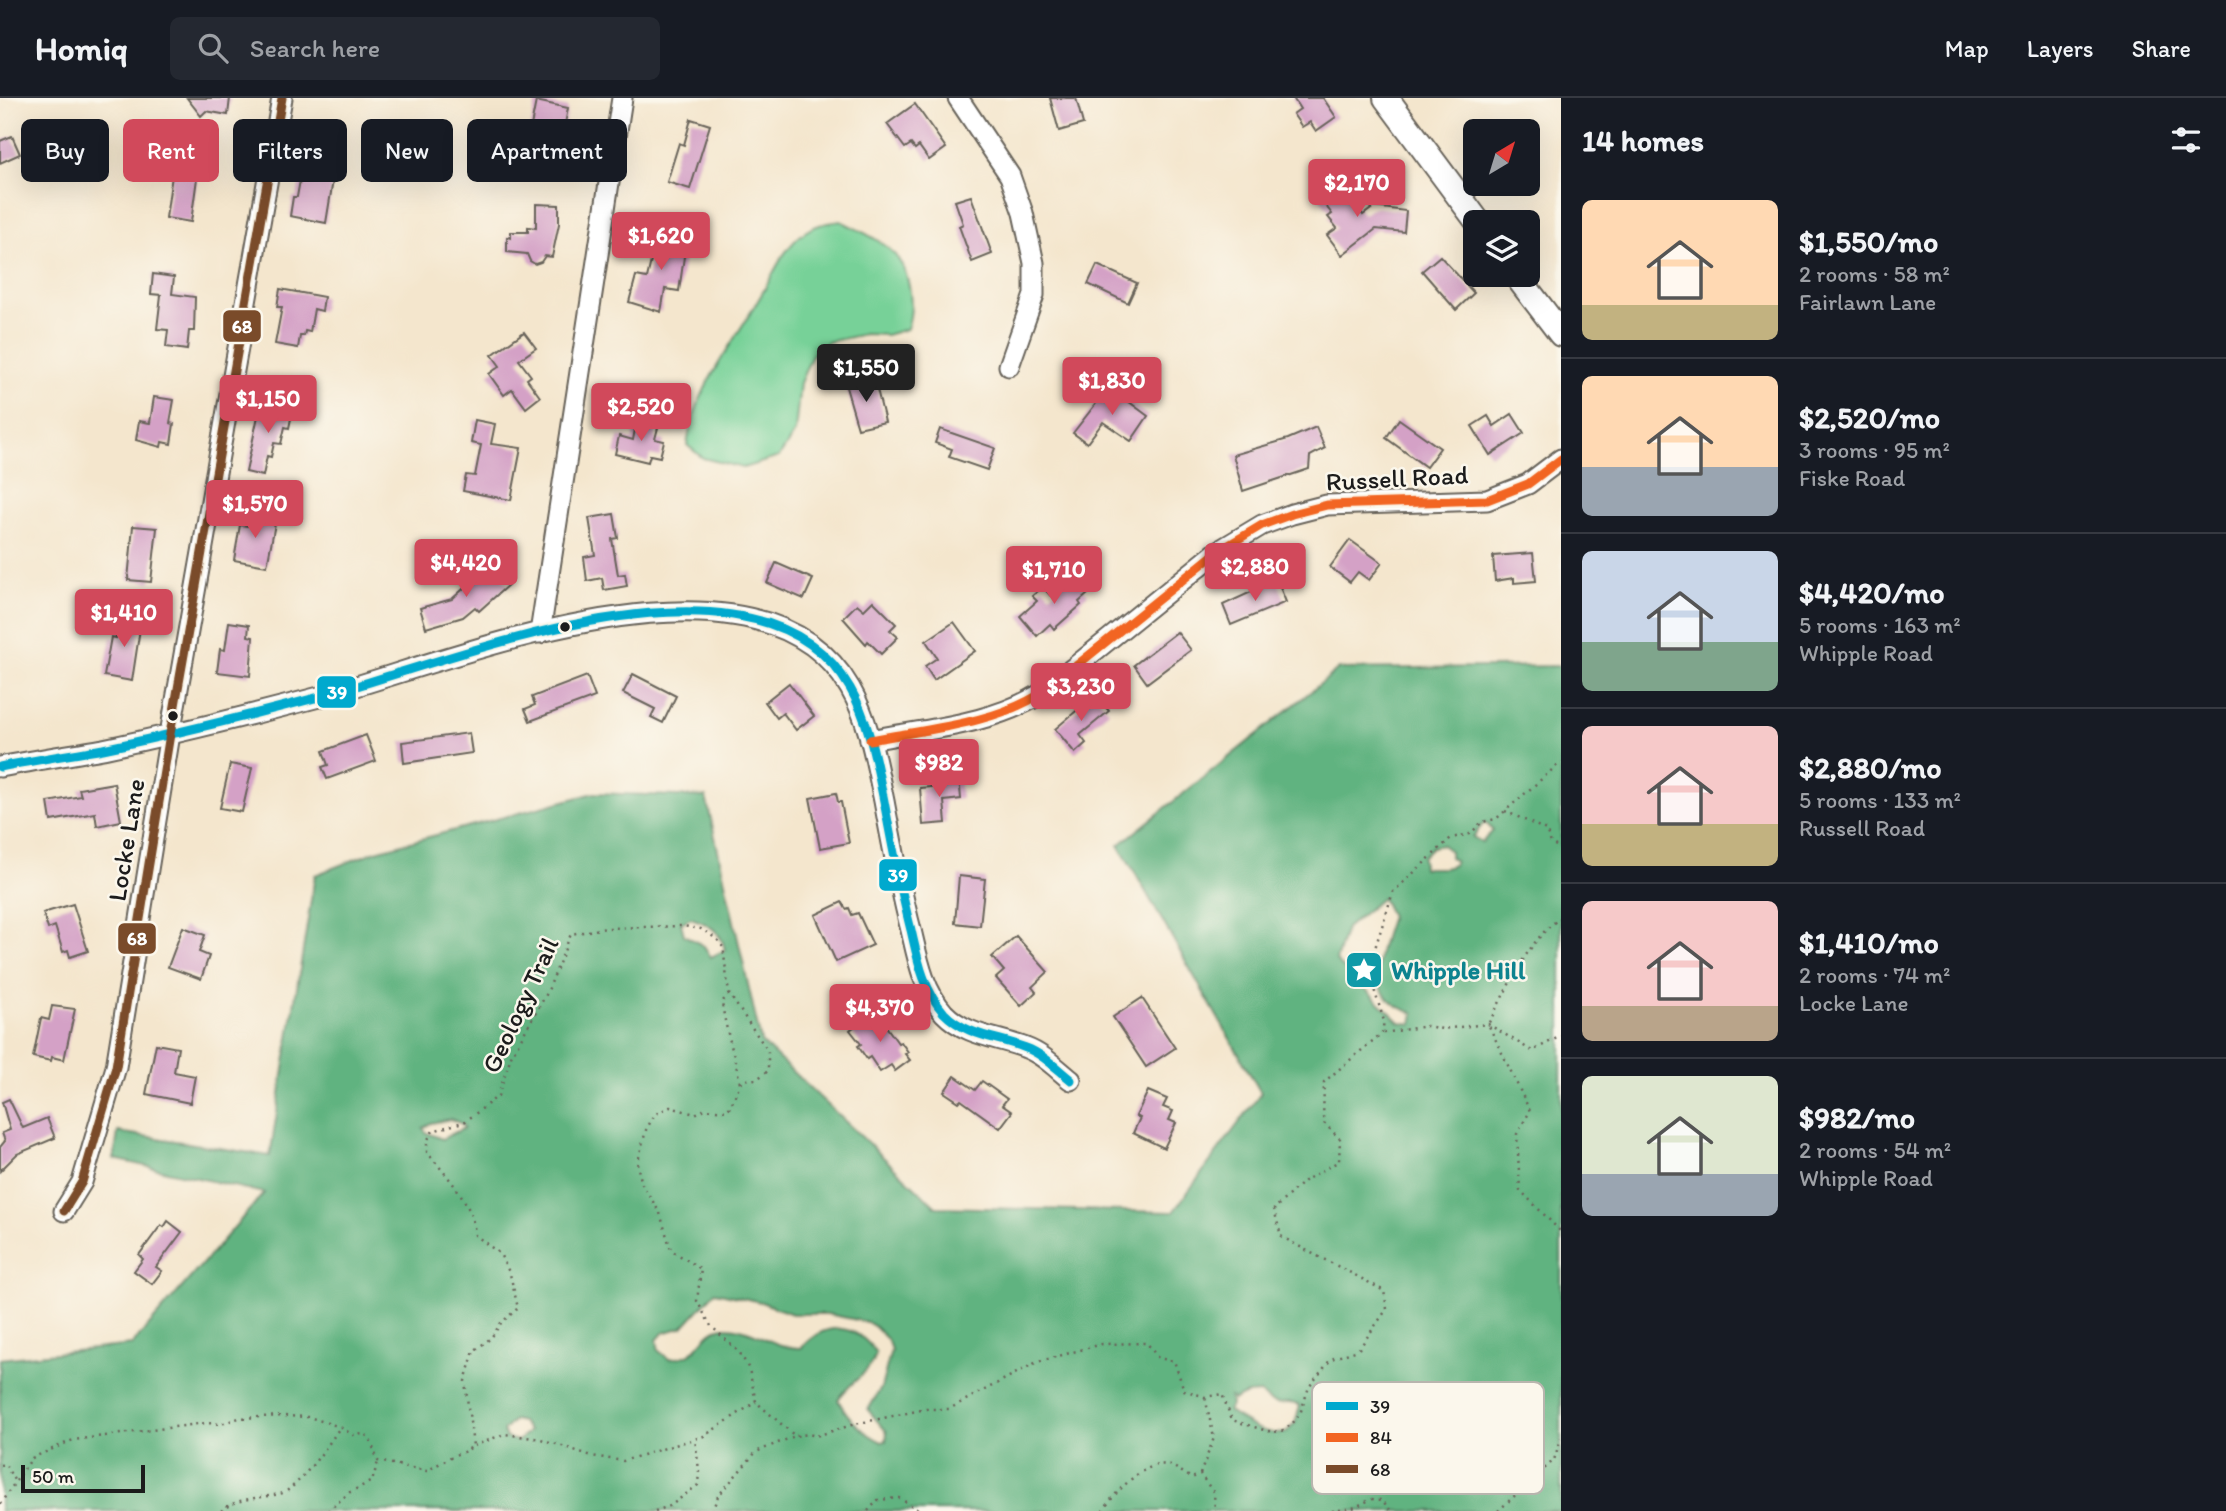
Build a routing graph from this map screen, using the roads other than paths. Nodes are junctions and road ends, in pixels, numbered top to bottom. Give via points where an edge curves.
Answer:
1 (282, 98) edge
2 (622, 98) edge
3 (958, 98) edge
4 (1386, 98) edge
5 (1469, 210) edge
6 (1525, 287) edge
7 (1561, 334) edge
8 (1009, 366) dead end
9 (1561, 459) edge
10 (540, 633) junction
11 (170, 734) junction
12 (870, 740) junction
13 (0, 767) edge
14 (1071, 1080) dead end
15 (64, 1211) dead end

1 - 11 street, Locke Lane
2 - 10 street
3 - 8 street via 1010,176 1034,263 1034,295
4 - 5 street
6 - 7 street
9 - 12 street, Russell Road via 1528,484 1487,500 1327,505 1262,525 1229,543 1027,702 997,715
10 - 11 street via 323,696
10 - 12 street via 599,619 668,611 715,613 778,627 812,644 834,663 856,700
11 - 13 street
11 - 15 street, Locke Lane via 116,1067 82,1182
12 - 14 street via 907,916 928,990 958,1024 1032,1050

